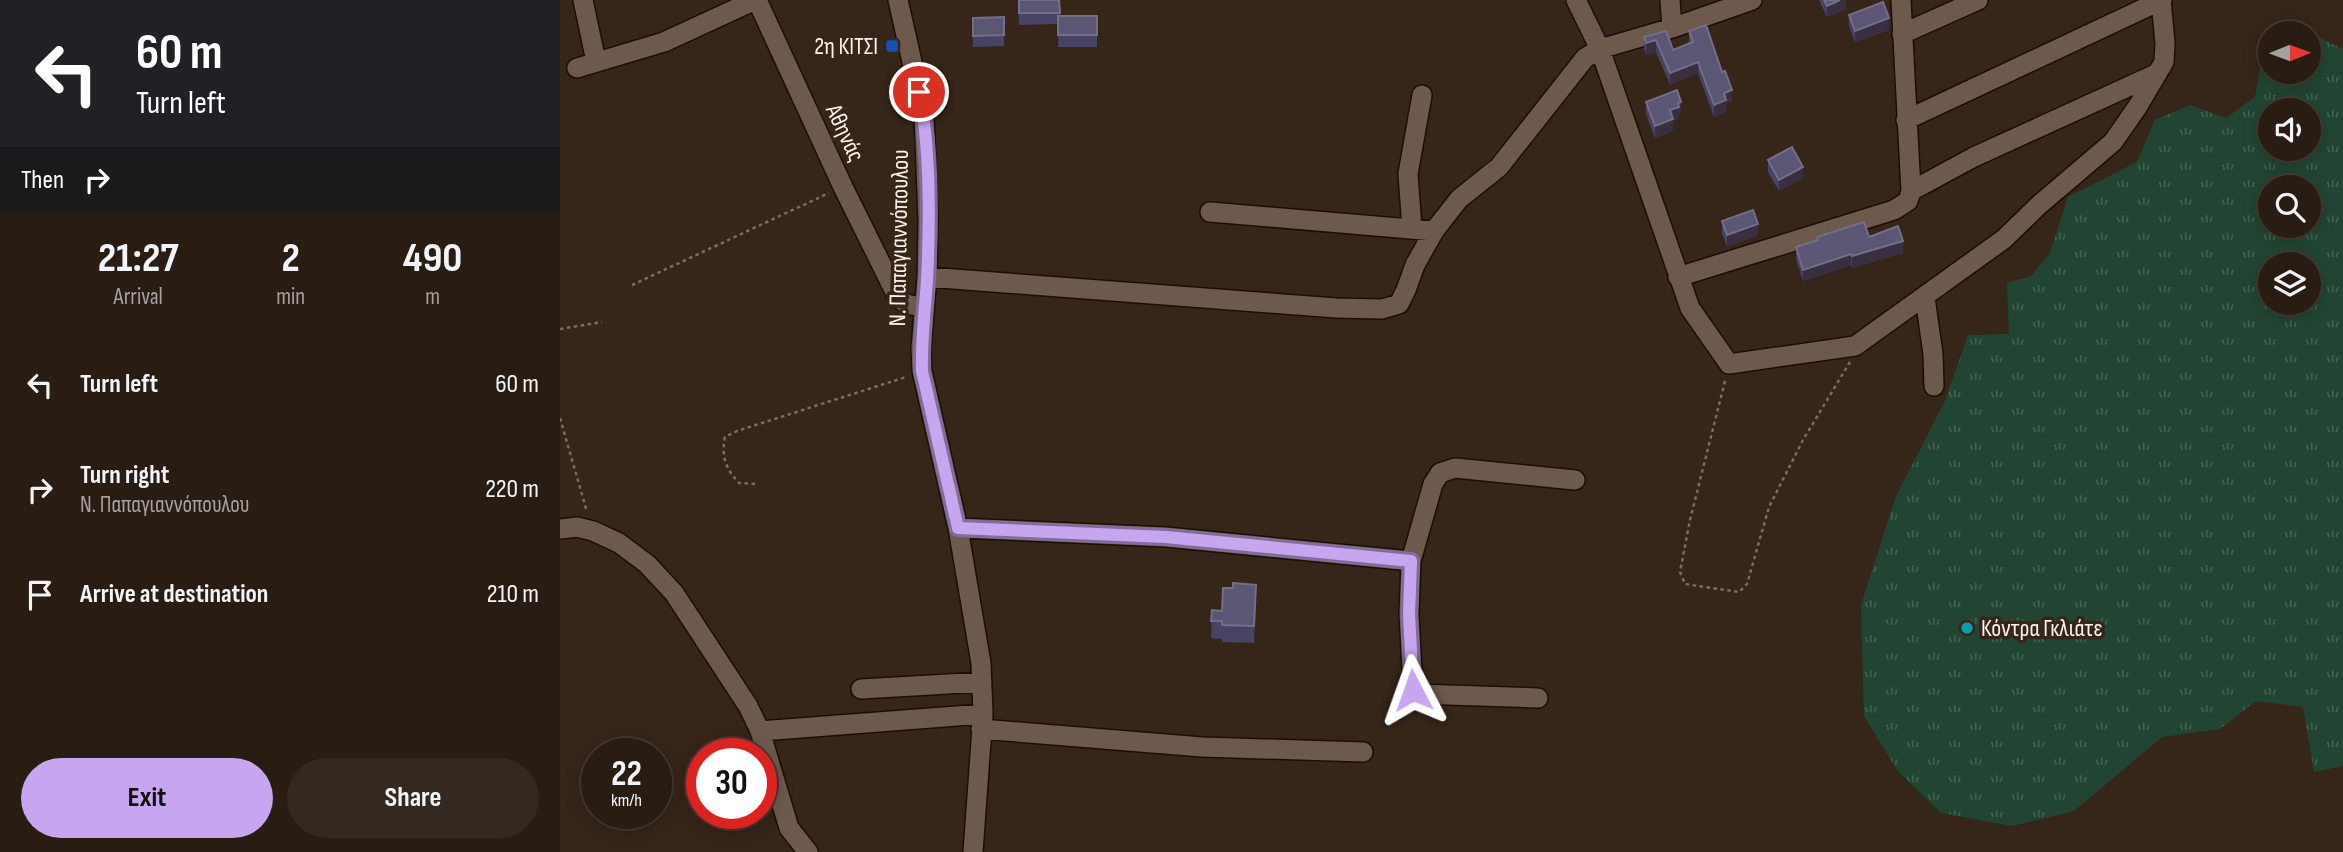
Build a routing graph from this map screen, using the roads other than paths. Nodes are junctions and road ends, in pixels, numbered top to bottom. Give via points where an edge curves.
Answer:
1 (583, 0) edge
2 (756, 0) edge
3 (898, 0) edge
4 (1576, 0) edge
5 (1670, 0) edge
6 (1752, 0) edge
7 (1900, 0) edge
8 (1978, 0) edge
9 (2161, 0) edge
10 (1672, 28) junction
11 (1902, 34) junction
12 (1600, 49) junction
13 (594, 52) dead end
14 (578, 68) dead end
15 (2156, 74) junction
16 (1422, 94) dead end
17 (1906, 120) junction
18 (1911, 191) junction
19 (1210, 212) dead end
20 (1412, 229) junction
21 (1434, 231) junction
22 (927, 277) junction
23 (1678, 277) junction
24 (1925, 298) junction
25 (924, 306) junction
26 (1934, 386) dead end
27 (1575, 480) dead end
28 (958, 528) junction
29 (560, 529) edge
30 (1411, 561) junction
31 (982, 682) junction
32 (861, 689) dead end
33 (1538, 698) dead end
34 (982, 722) junction
35 (760, 731) junction
36 (1363, 752) dead end
37 (808, 852) edge
38 (973, 852) edge

1 - 13 street
2 - 14 street via 664,42
2 - 25 street, Αθηνάς via 897,296 911,306
3 - 22 street, Ν. Παπαγιαννόπουλου via 924,115
4 - 12 street
5 - 10 street
6 - 10 street
7 - 11 street
8 - 11 street
9 - 15 street via 2164,62
9 - 17 street
10 - 12 street
11 - 17 street
12 - 21 street via 1585,58 1499,167 1459,199
12 - 23 street
15 - 18 street via 1974,157
15 - 24 street via 2113,142 2004,239
16 - 20 street via 1408,174
17 - 18 street
18 - 23 street via 1908,201 1894,210
19 - 20 street
20 - 21 street
21 - 22 street via 1399,304 1382,309
22 - 25 street, Ν. Παπαγιαννόπουλου
23 - 24 street via 1690,308 1729,364 1855,346
24 - 26 street
25 - 28 street, Ν. Παπαγιαννόπουλου via 922,371
27 - 30 street via 1455,468 1440,473
28 - 30 street via 1166,537
28 - 31 street, Ν. Παπαγιαννόπουλου
29 - 35 street via 593,531 647,564 674,593 748,705
30 - 33 street via 1412,685 1417,694
31 - 32 street
31 - 34 street, Ν. Παπαγιαννόπουλου
34 - 35 street
34 - 36 street via 1202,747
34 - 38 street, Ν. Παπαγιαννόπουλου
35 - 37 street via 789,828

